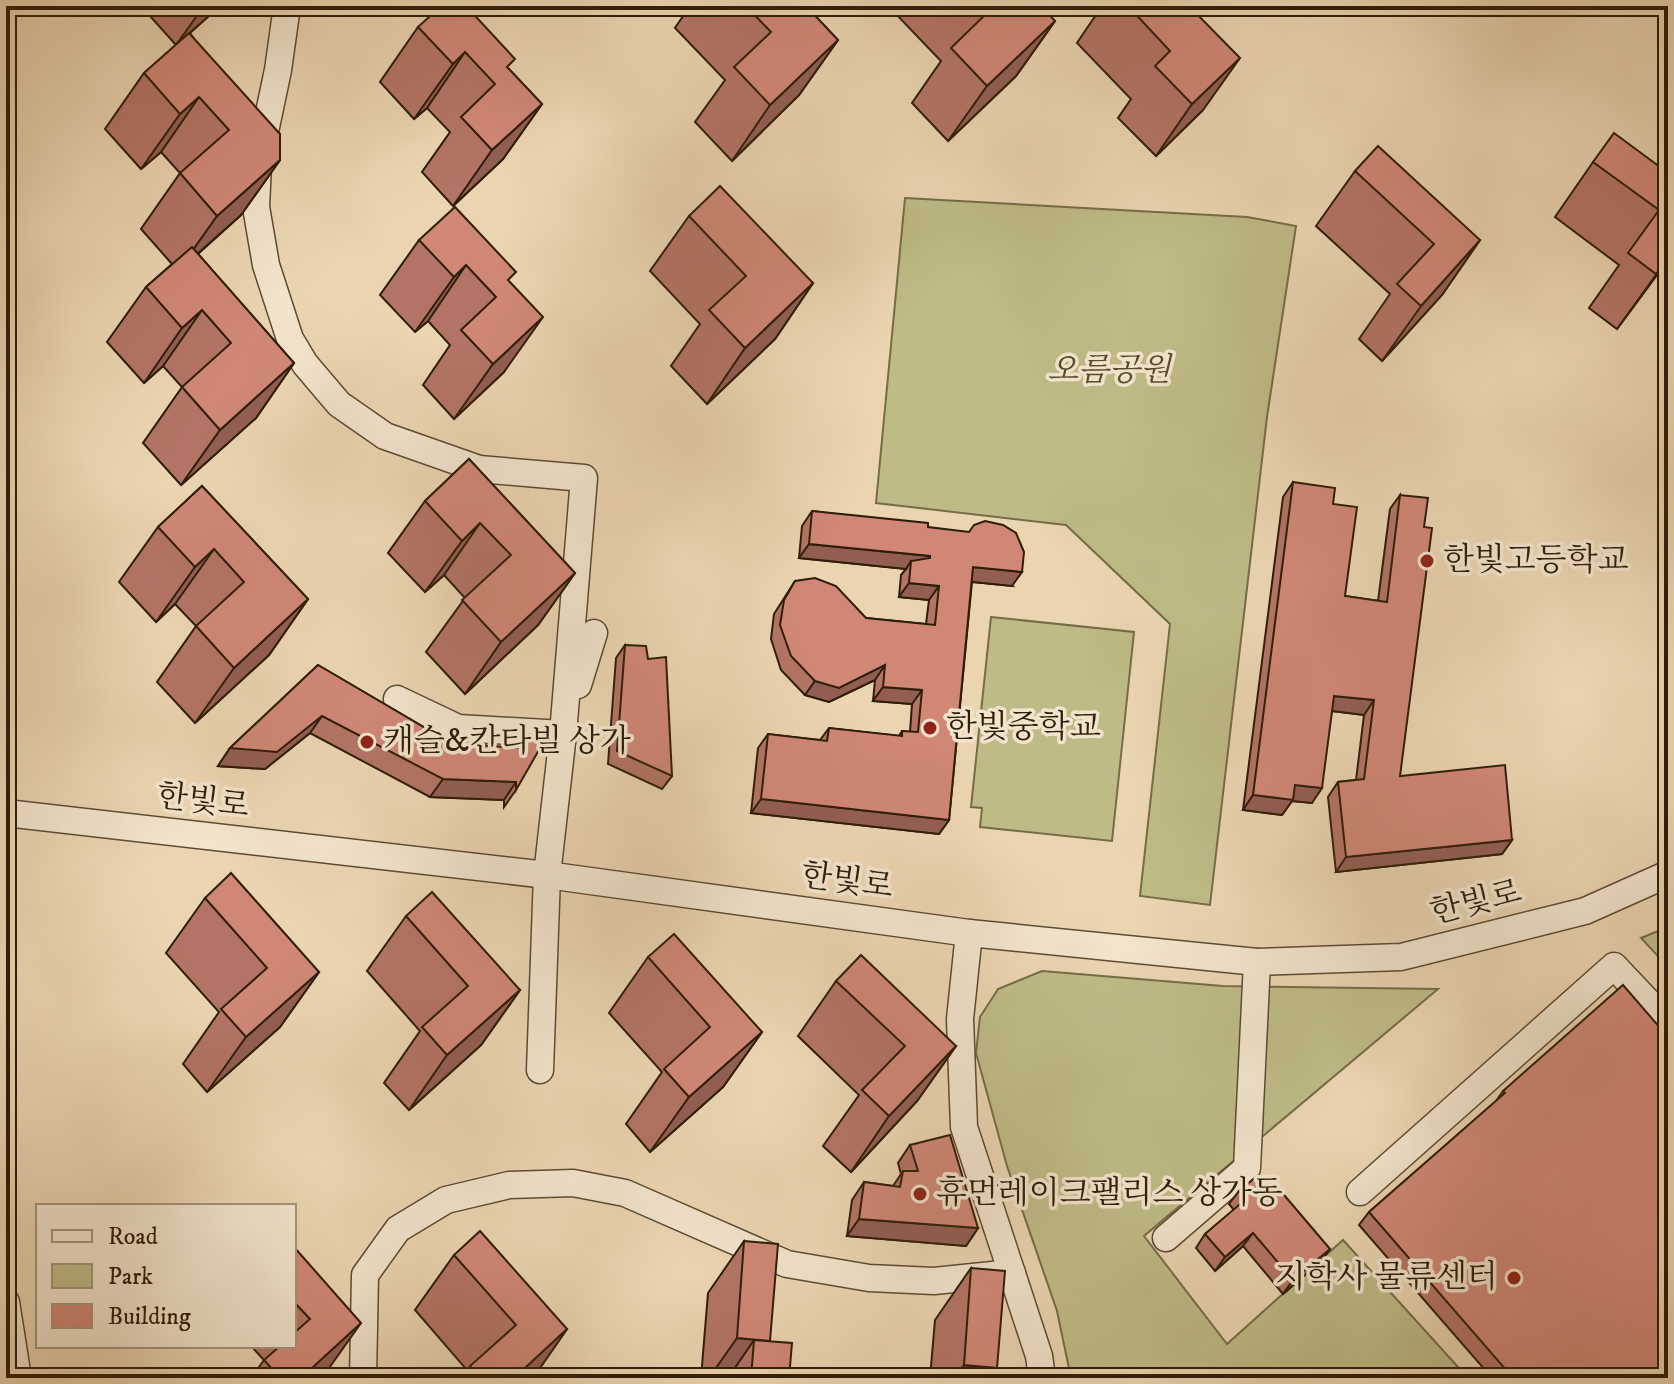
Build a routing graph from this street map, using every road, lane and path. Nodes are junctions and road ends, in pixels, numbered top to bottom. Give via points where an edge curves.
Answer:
1 (287, 6) edge
2 (594, 633) dead end
3 (397, 699) dead end
4 (563, 734) junction
5 (6, 813) edge
6 (1668, 874) edge
7 (547, 875) junction
8 (969, 933) junction
9 (1257, 962) junction
10 (1668, 1023) edge
11 (540, 1070) dead end
12 (1360, 1192) dead end
13 (1166, 1238) dead end
14 (1012, 1273) junction
15 (6, 1302) edge
16 (18, 1378) edge
17 (363, 1378) edge
18 (1042, 1378) edge

1 - 4 street via 258,165 256,207 266,265 290,339 339,404 385,436 479,469 584,478
2 - 4 street
3 - 4 street via 458,728
4 - 7 street
5 - 7 street, 한빛로
6 - 9 street, 한빛로 via 1585,911 1401,957
7 - 8 street, 한빛로
7 - 11 street
8 - 9 street, 한빛로
8 - 14 street via 960,1019 964,1127
9 - 13 street via 1247,1168
10 - 12 street via 1614,966
14 - 17 street via 934,1281 869,1278 787,1264 625,1193 573,1183 509,1185 446,1200 398,1229 365,1275
14 - 18 street
15 - 16 street

